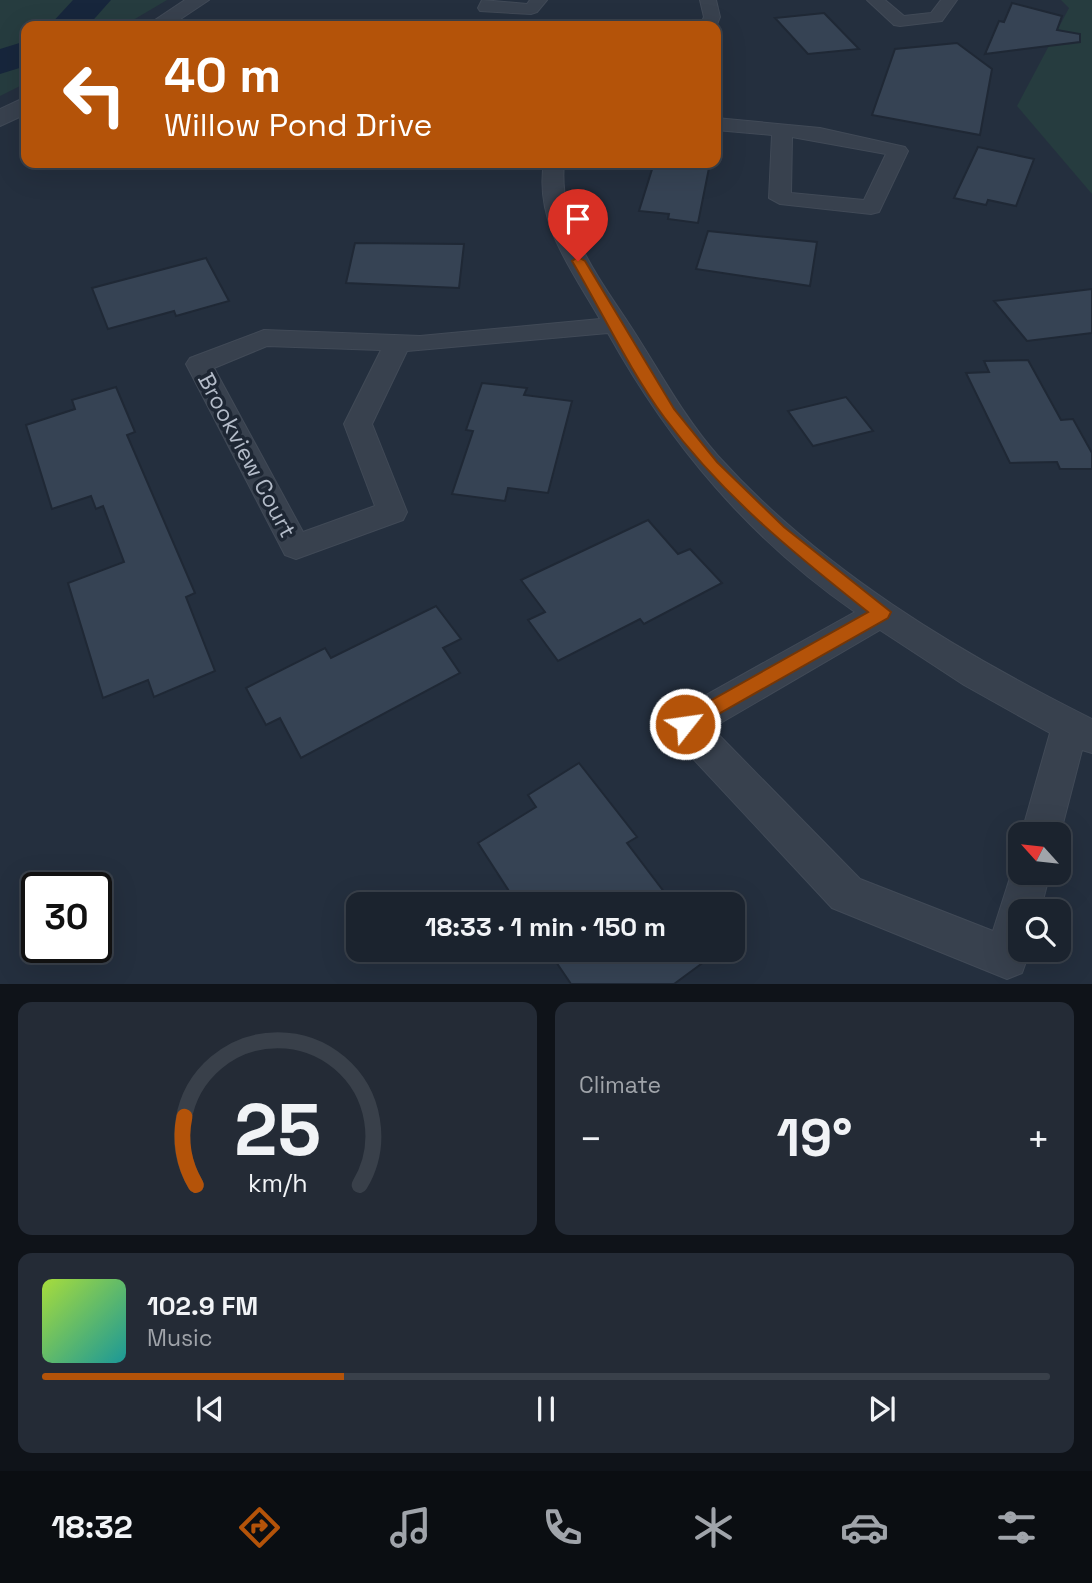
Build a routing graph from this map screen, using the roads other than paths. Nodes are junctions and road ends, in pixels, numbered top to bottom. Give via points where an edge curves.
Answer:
1 (199, 0) edge
2 (490, 0) edge
3 (539, 0) edge
4 (708, 0) edge
5 (875, 0) edge
6 (948, 0) edge
7 (164, 21) edge
8 (710, 21) edge
9 (21, 107) edge
10 (0, 118) edge
11 (721, 124) edge
12 (782, 130) junction
13 (554, 168) edge
14 (617, 325) junction
15 (398, 343) junction
16 (882, 612) junction
17 (1081, 731) edge
18 (1046, 822) edge
19 (1026, 886) edge

1 - 7 street
2 - 3 street via 486,8 531,9
4 - 8 street
5 - 6 street via 900,21 936,17
9 - 10 street
11 - 12 street
12 - 12 street via 820,134 898,151 871,207 780,198
13 - 14 street via 551,197 556,218
14 - 15 street, Brookview Court
14 - 16 street via 668,412 711,466 778,532
15 - 15 street, Brookview Court via 264,338 199,363 296,547 392,512 358,424
16 - 17 street via 941,654
16 - 19 street via 685,724 846,894 1007,958
17 - 18 street

